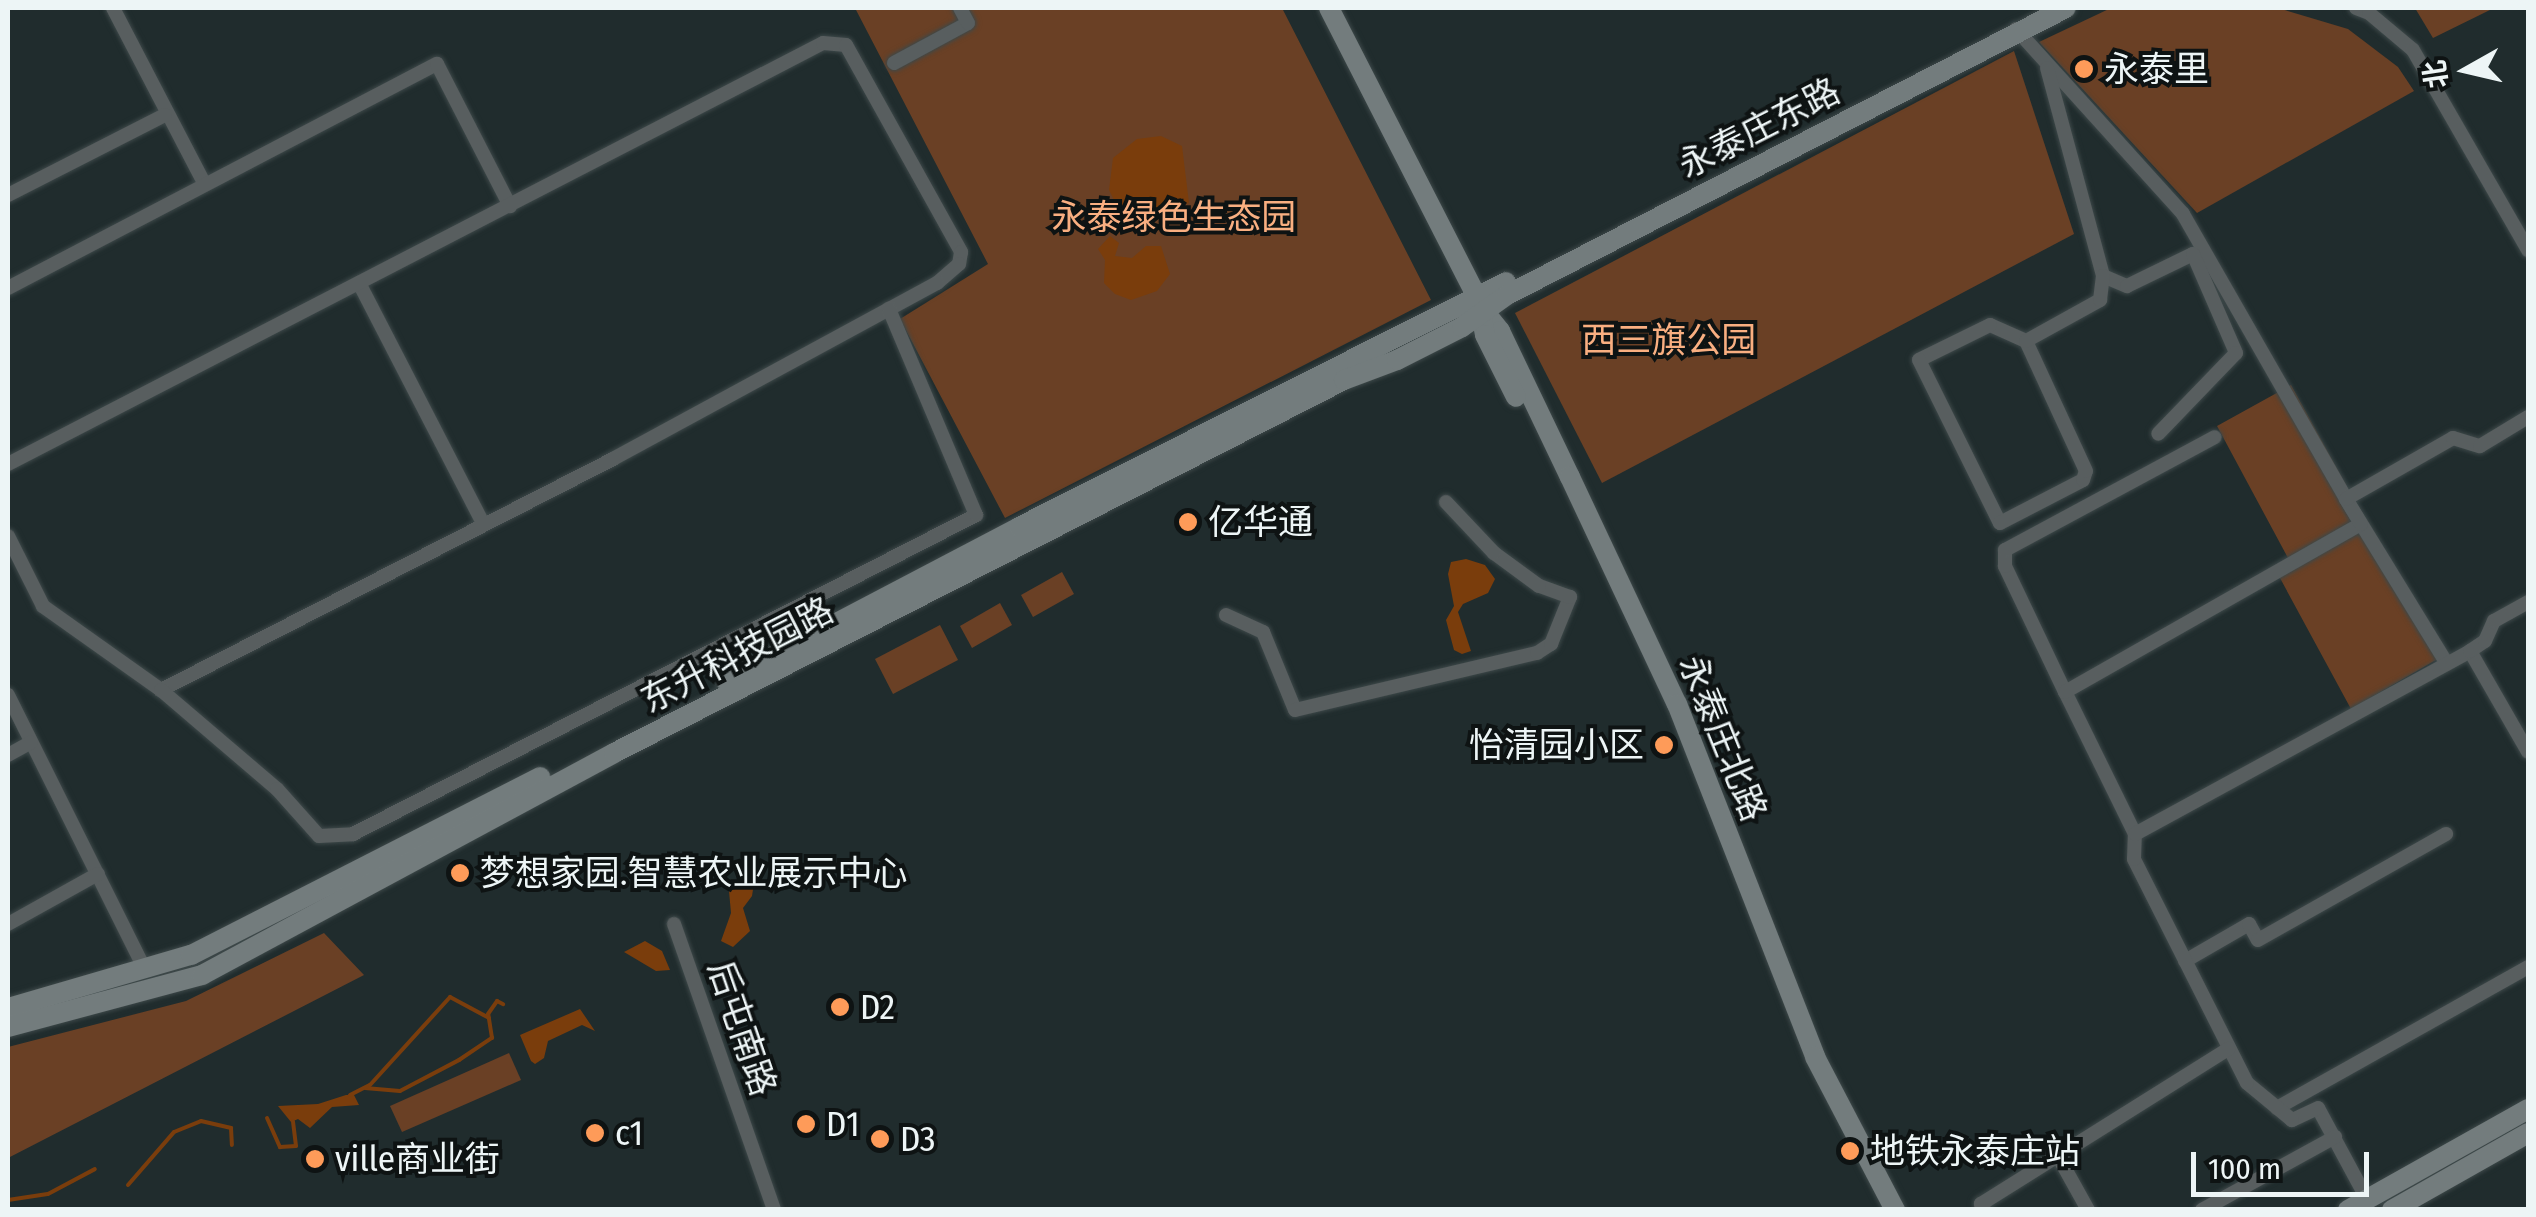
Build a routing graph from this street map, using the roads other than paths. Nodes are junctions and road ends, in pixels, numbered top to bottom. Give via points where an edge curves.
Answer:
1 (112, 8) edge
2 (960, 8) edge
3 (1329, 8) edge
4 (2043, 8) edge
5 (2066, 8) edge
6 (2356, 8) edge
7 (894, 64) dead end
8 (165, 115) junction
9 (205, 185) junction
10 (8, 195) edge
11 (510, 206) junction
12 (2528, 250) edge
13 (2104, 276) junction
14 (359, 283) junction
15 (8, 288) edge
16 (1481, 307) junction
17 (889, 310) junction
18 (2026, 341) junction
19 (2528, 417) edge
20 (2158, 434) dead end
21 (2216, 437) dead end
22 (8, 464) edge
23 (2346, 499) junction
24 (1446, 502) dead end
25 (483, 524) junction
26 (8, 536) edge
27 (2528, 602) edge
28 (1226, 615) dead end
29 (2470, 652) junction
30 (2447, 664) junction
31 (161, 690) junction
32 (2065, 692) junction
33 (8, 695) edge
34 (31, 742) junction
35 (2528, 752) edge
36 (8, 755) edge
37 (2135, 834) junction
38 (2446, 834) dead end
39 (98, 874) junction
40 (8, 924) edge
41 (674, 924) dead end
42 (2184, 961) junction
43 (2528, 967) edge
44 (144, 968) junction
45 (8, 1008) edge
46 (8, 1027) edge
47 (2228, 1049) junction
48 (2277, 1108) junction
49 (2528, 1109) edge
50 (2528, 1133) edge
51 (2335, 1137) junction
52 (2058, 1156) junction
53 (2368, 1199) junction
54 (774, 1210) edge
55 (1880, 1210) edge
56 (1896, 1210) edge
57 (1984, 1210) edge
58 (2088, 1210) edge
59 (2202, 1210) edge
60 (2348, 1210) edge
61 (2392, 1210) edge

1 - 8 street
2 - 7 street via 968,23
3 - 16 street, 永泰庄北路
4 - 16 street, 永泰庄东路
5 - 16 street, 永泰庄东路
6 - 12 street via 2413,50
8 - 9 street
8 - 10 street
9 - 11 street via 438,64
9 - 15 street
11 - 14 street
11 - 17 street via 823,43 846,45 961,252 951,274
13 - 18 street via 2100,300
13 - 20 street via 2126,286 2194,254 2236,353
13 - 23 street via 2049,70 2015,28 2183,214
14 - 22 street
14 - 25 street
16 - 44 street, 东升科技园路 via 1019,527 191,955
16 - 46 street, 东升科技园路 via 1397,360 1344,380 614,752 202,975
16 - 55 street, 永泰庄北路 via 1485,334 1664,707 1792,1032
16 - 56 street, 永泰庄北路 via 1500,331 1677,704 1815,1057
17 - 25 street
17 - 31 street via 976,515 353,834 318,836 277,789
18 - 18 street via 1990,324 1919,360 2000,523 2083,480 2086,470
19 - 23 street via 2480,446 2453,438
21 - 32 street via 2005,550 2005,566
23 - 30 street
23 - 32 street via 2361,524
24 - 28 street via 1494,553 1539,586 1570,597 1551,644 1295,710 1263,632
25 - 31 street
26 - 31 street via 43,606
27 - 29 street via 2494,621
29 - 30 street
29 - 35 street
30 - 37 street
32 - 37 street
33 - 34 street
34 - 36 street
34 - 39 street
37 - 42 street via 2134,858
38 - 42 street via 2258,940 2249,924
39 - 40 street
39 - 44 street
41 - 54 street, 后屯南路
42 - 47 street
43 - 48 street
44 - 45 street, 东升科技园路
47 - 48 street via 2247,1083
47 - 52 street
48 - 51 street via 2292,1120 2318,1108
49 - 53 street
50 - 61 street
51 - 53 street
51 - 59 street
52 - 57 street via 1981,1204
52 - 58 street
53 - 60 street

